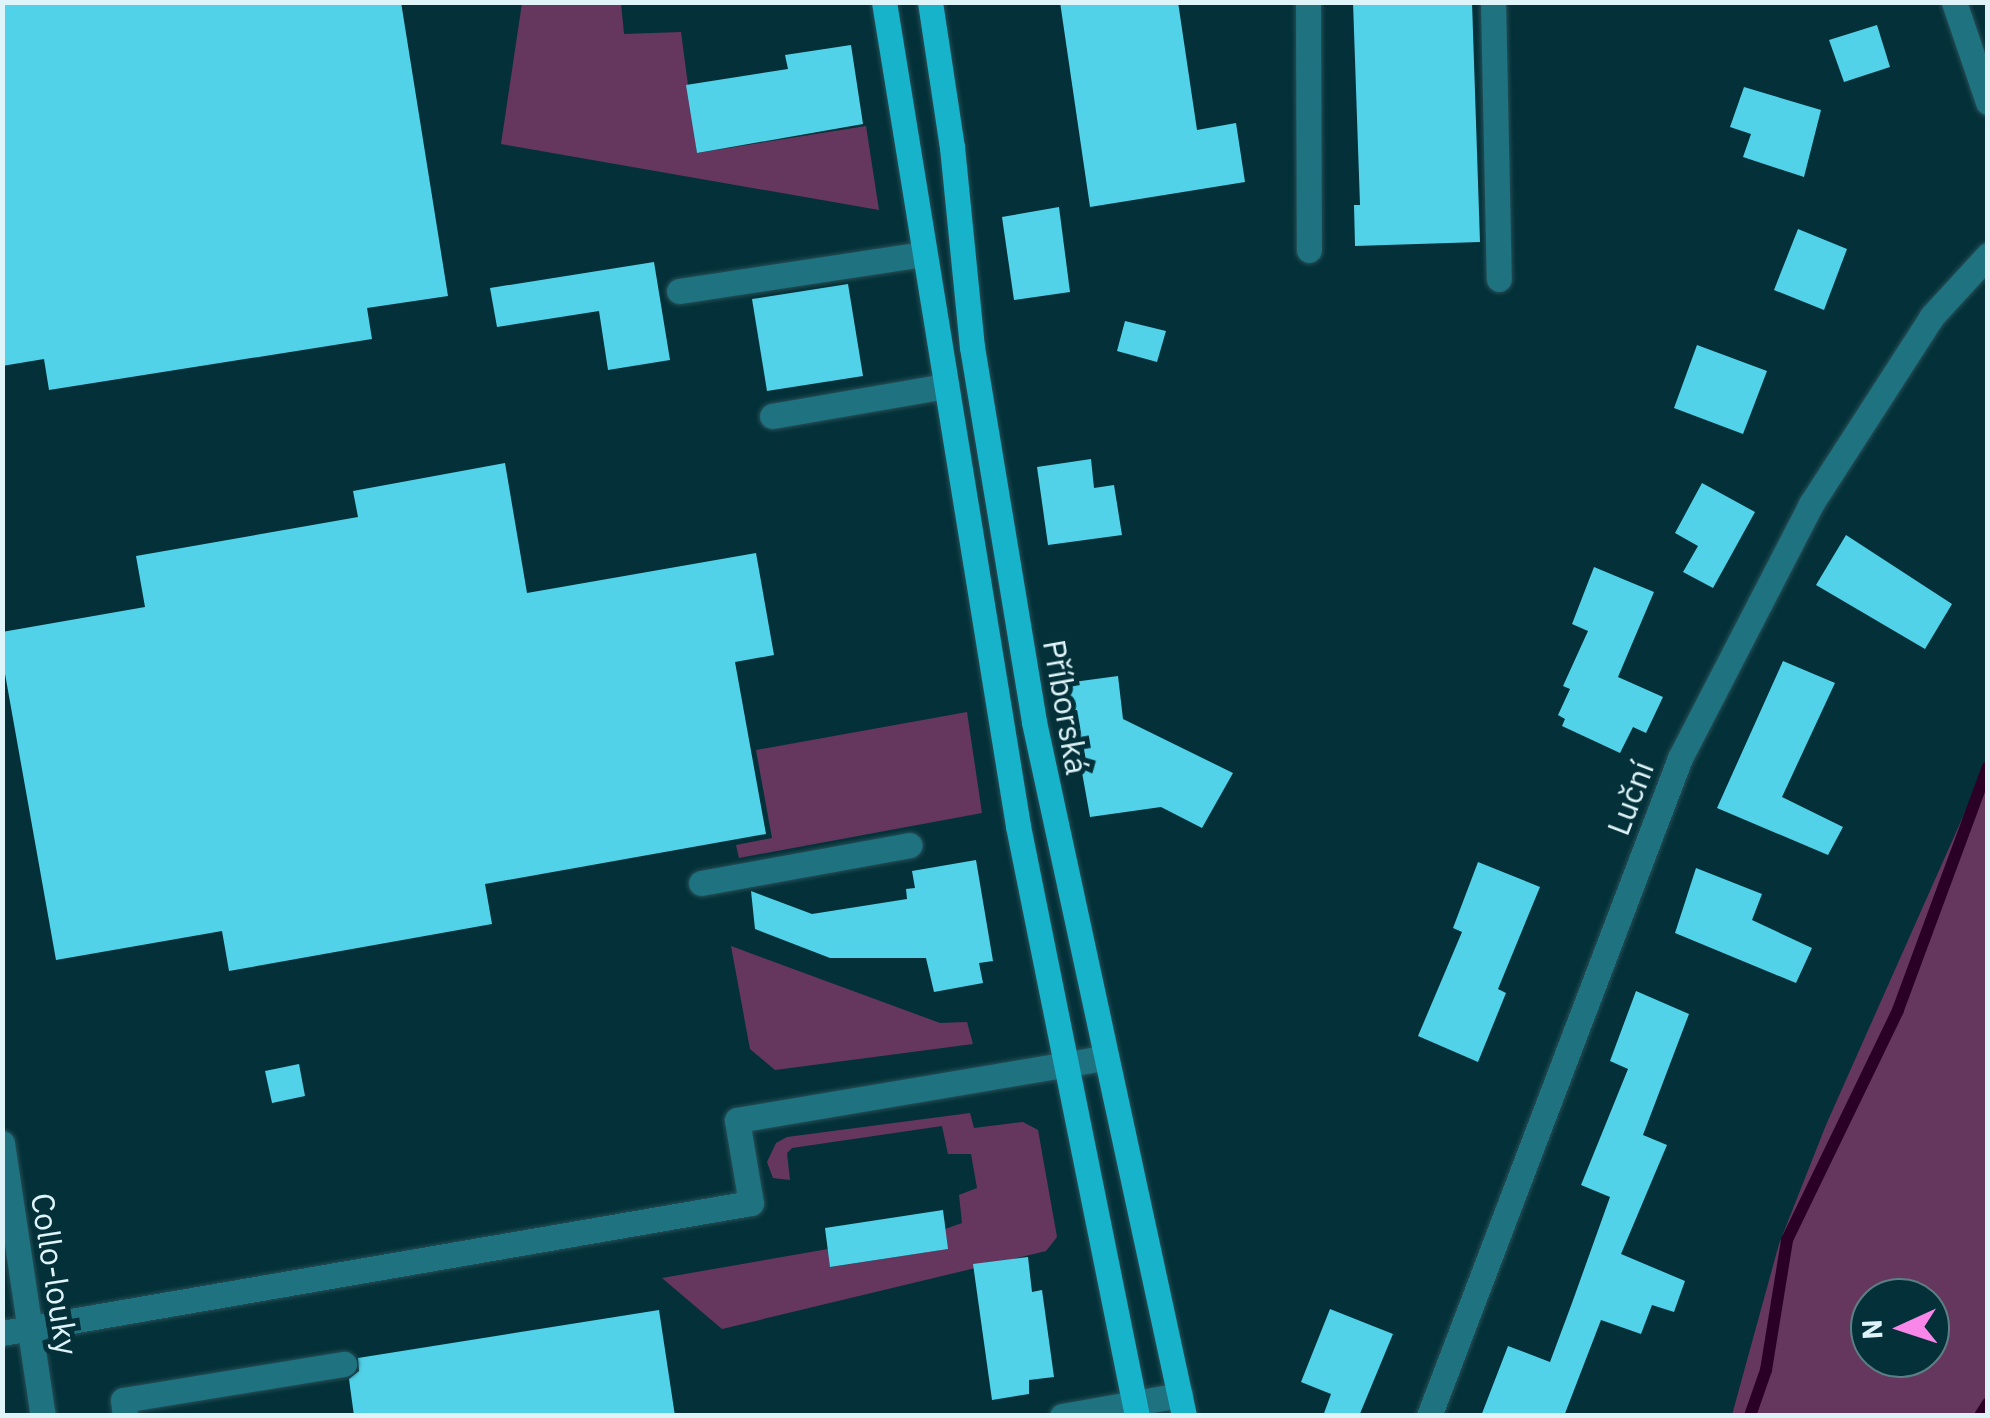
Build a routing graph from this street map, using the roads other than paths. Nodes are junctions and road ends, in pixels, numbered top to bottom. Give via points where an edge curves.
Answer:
1 (884, 2) edge
2 (930, 2) edge
3 (1308, 2) edge
4 (1492, 2) edge
5 (1954, 2) edge
6 (1988, 102) edge
7 (1310, 250) dead end
8 (923, 254) junction
9 (1988, 254) edge
10 (1499, 280) dead end
11 (679, 291) dead end
12 (944, 386) junction
13 (772, 416) dead end
14 (910, 846) dead end
15 (701, 883) dead end
16 (1104, 1058) junction
17 (1066, 1064) junction
18 (2, 1143) edge
19 (30, 1329) junction
20 (2, 1333) edge
21 (344, 1364) dead end
22 (1182, 1405) edge
23 (1136, 1409) edge
24 (43, 1416) edge
25 (125, 1416) edge
26 (1062, 1416) edge
27 (1429, 1416) edge

1 - 8 main road, Příborská
2 - 16 main road, Příborská via 991,466 1034,722
3 - 7 street
4 - 10 street
5 - 6 street
8 - 11 street
8 - 12 main road, Příborská
9 - 27 street, Luční via 1932,316 1811,504 1680,758
12 - 13 street
12 - 17 main road, Příborská via 1018,826
14 - 15 street
16 - 17 street
16 - 22 main road, Příborská
17 - 19 street via 737,1120 751,1202
17 - 23 main road, Příborská
18 - 19 street, Collo-louky
19 - 20 street
19 - 24 street, Collo-louky
21 - 25 street via 122,1400
22 - 23 street
23 - 26 street

